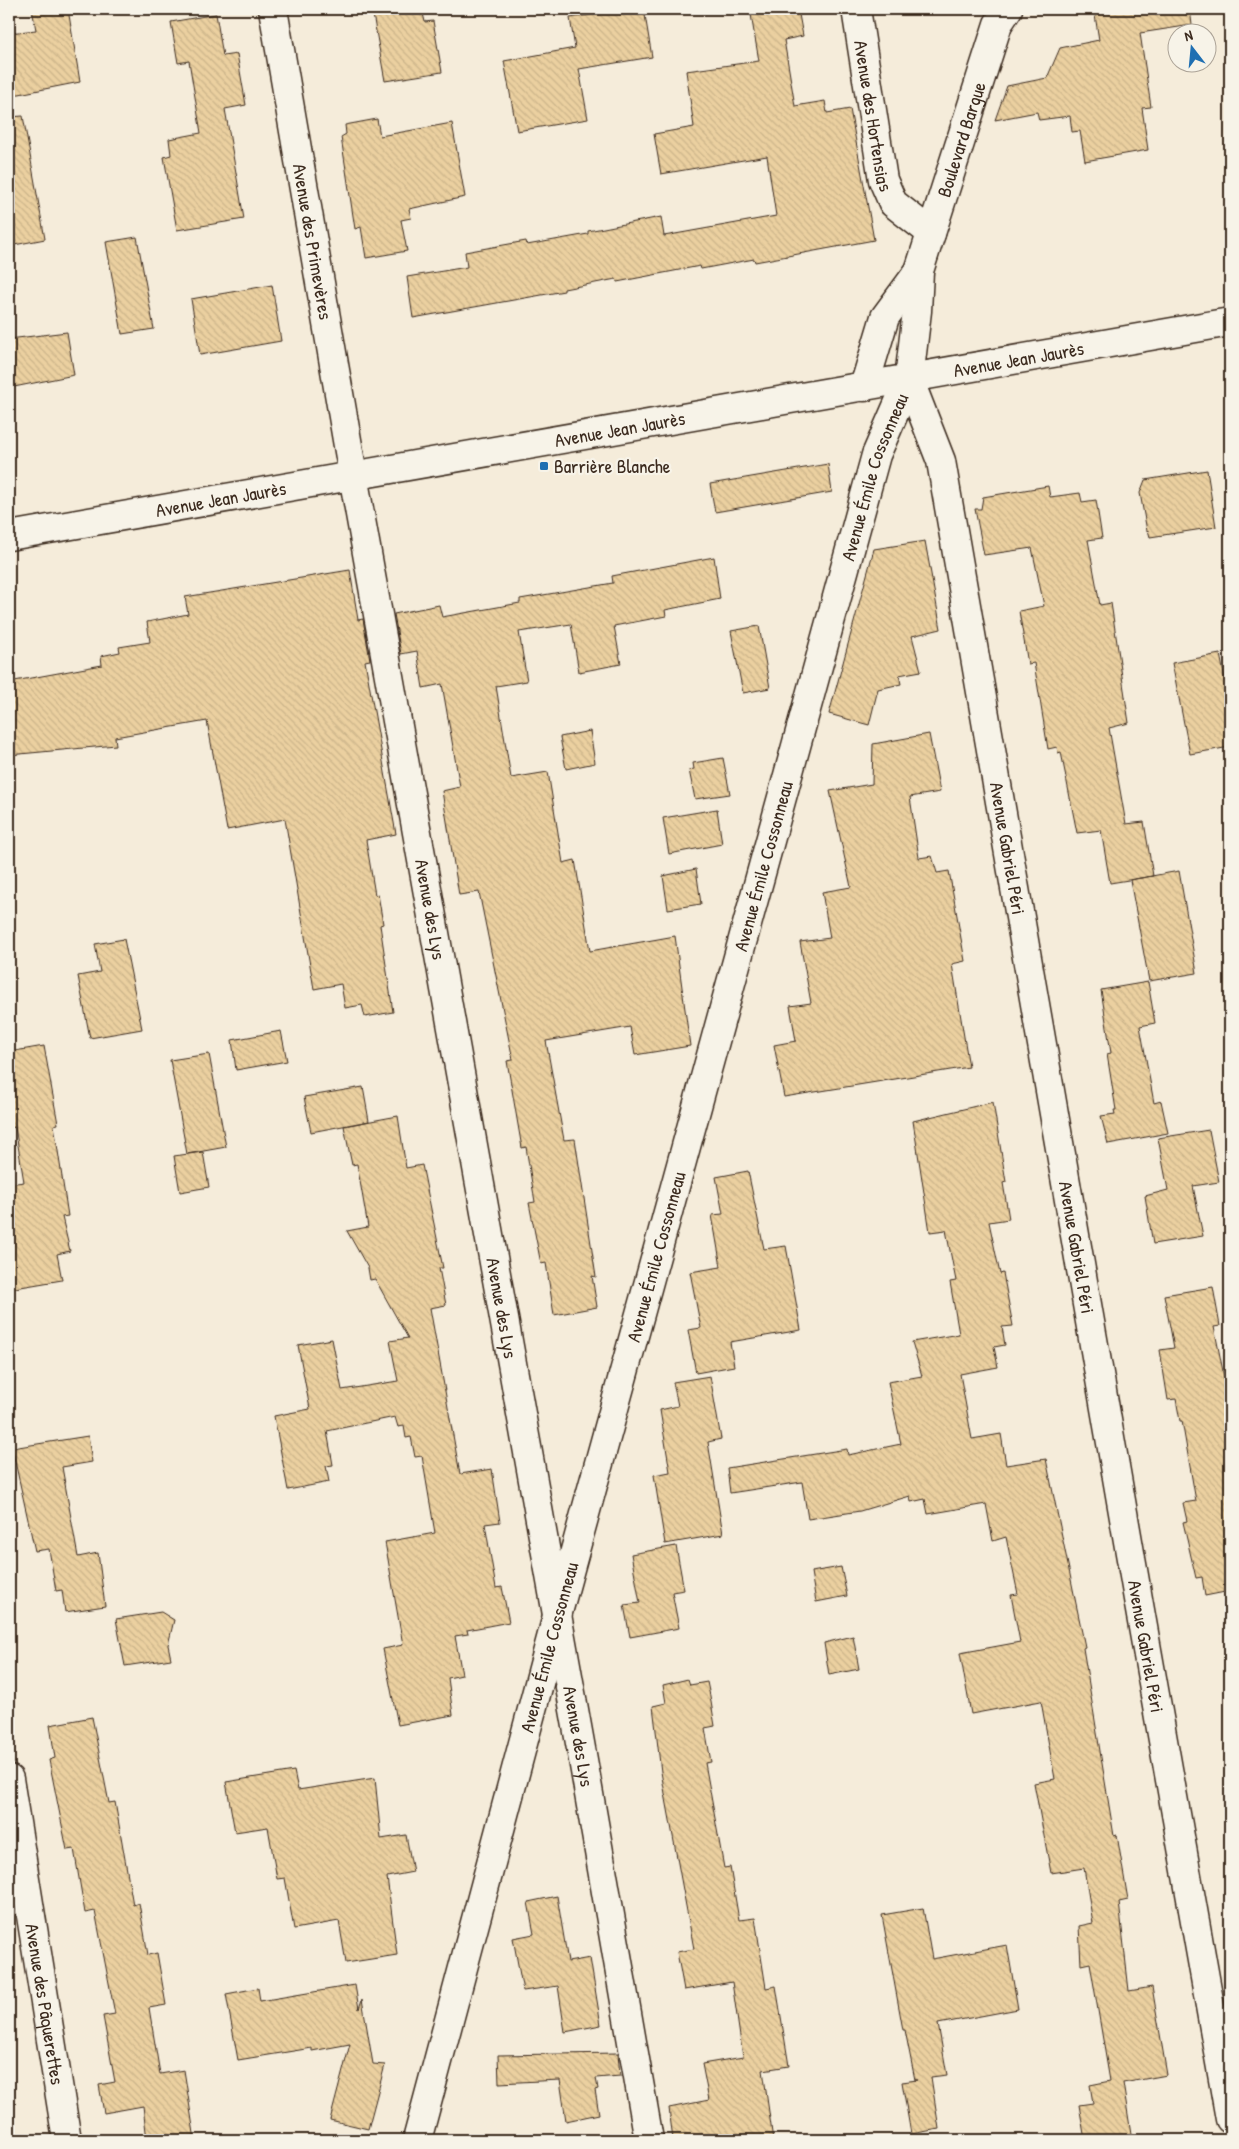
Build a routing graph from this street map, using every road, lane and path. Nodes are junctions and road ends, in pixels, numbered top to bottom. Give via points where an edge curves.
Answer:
1 (273, 9) edge
2 (856, 9) edge
3 (1008, 9) edge
4 (931, 233) junction
5 (919, 271) junction
6 (1230, 322) edge
7 (909, 379) junction
8 (864, 387) junction
9 (353, 475) junction
10 (9, 536) edge
11 (557, 1616) junction
12 (9, 1778) edge
13 (1230, 2119) edge
14 (67, 2140) edge
15 (417, 2140) edge
16 (649, 2140) edge

1 - 9 street, Avenue des Primevères
2 - 4 street, Avenue des Hortensias via 883,180 893,203
3 - 4 street, Boulevard Bargue via 998,24
4 - 5 street, Boulevard Bargue
5 - 7 street, Boulevard Bargue
5 - 8 street, Boulevard Bargue via 886,317
6 - 7 street, Avenue Jean Jaurès
7 - 8 street, Avenue Jean Jaurès
7 - 11 street, Avenue Émile Cossonneau via 876,455
7 - 13 street, Avenue Gabriel Péri via 941,461
8 - 9 street, Avenue Jean Jaurès
9 - 10 street, Avenue Jean Jaurès
9 - 11 street, Avenue des Lys
11 - 15 street, Avenue Émile Cossonneau
11 - 16 street, Avenue des Lys
12 - 14 street, Avenue des Pâquerettes

